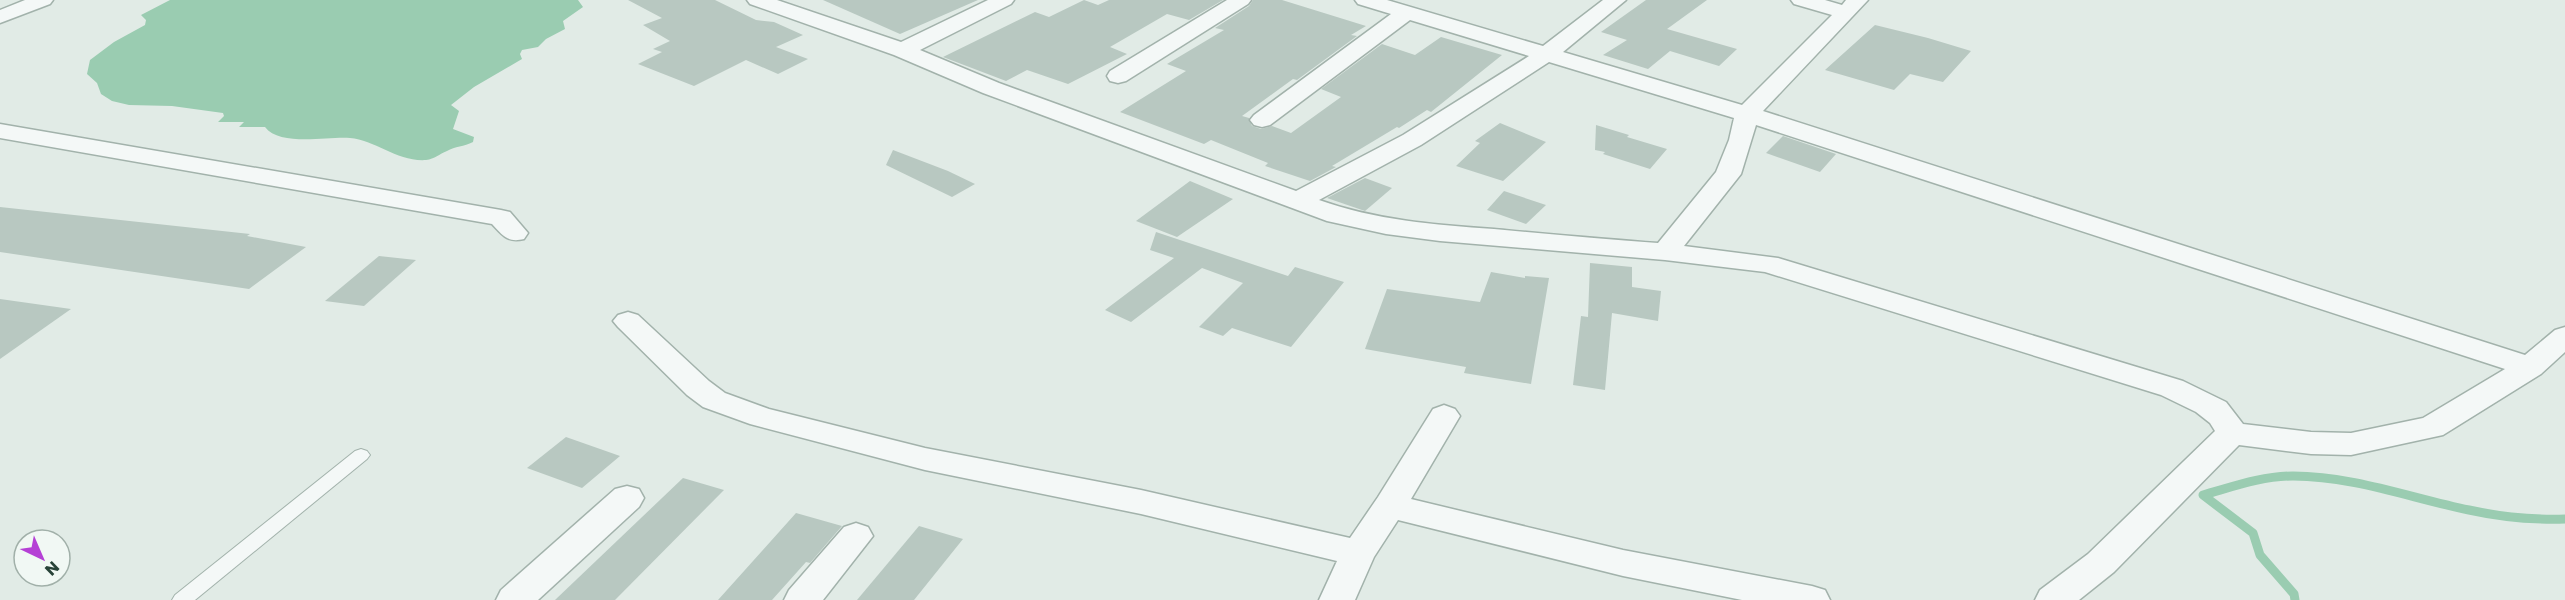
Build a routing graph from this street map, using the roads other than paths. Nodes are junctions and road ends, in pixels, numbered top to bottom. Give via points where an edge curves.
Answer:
1 (43, 0) edge
2 (757, 0) edge
3 (1004, 0) edge
4 (1241, 0) edge
5 (1365, 0) edge
6 (1616, 0) edge
7 (1801, 0) edge
8 (795, 5) edge
9 (1852, 6) edge
10 (1408, 12) junction
11 (0, 17) edge
12 (902, 50) junction
13 (1547, 54) junction
14 (1118, 76) dead end
15 (1747, 114) junction
16 (1262, 120) dead end
17 (0, 131) edge
18 (1299, 200) junction
19 (515, 233) dead end
20 (1665, 252) junction
21 (628, 321) dead end
22 (2565, 336) edge
23 (2530, 368) junction
24 (1444, 416) dead end
25 (2232, 433) junction
26 (361, 455) dead end
27 (627, 498) dead end
28 (1390, 506) junction
29 (856, 536) dead end
30 (1358, 553) junction
31 (182, 600) edge
32 (514, 600) edge
33 (802, 600) edge
34 (1337, 600) edge
35 (1812, 600) edge
36 (2053, 600) edge

1 - 11 street
2 - 8 street
3 - 12 street
4 - 14 street
5 - 10 street
6 - 13 street
7 - 9 street
8 - 12 street
9 - 15 street
10 - 13 street
10 - 16 street
12 - 18 street via 991,88
13 - 15 street
13 - 18 street via 1412,140
15 - 20 street via 1728,174
15 - 23 street
17 - 19 street via 501,218
18 - 20 street via 1336,215 1386,226
20 - 25 street via 1768,264 2172,388 2211,406 2225,417
21 - 30 street via 714,400 760,417 925,459 1141,502
22 - 23 street
23 - 25 street via 2432,428 2351,444
24 - 28 street
25 - 36 street via 2101,562
26 - 31 lane
27 - 32 street
28 - 30 street
28 - 35 street via 1623,563
29 - 33 street
30 - 34 street

